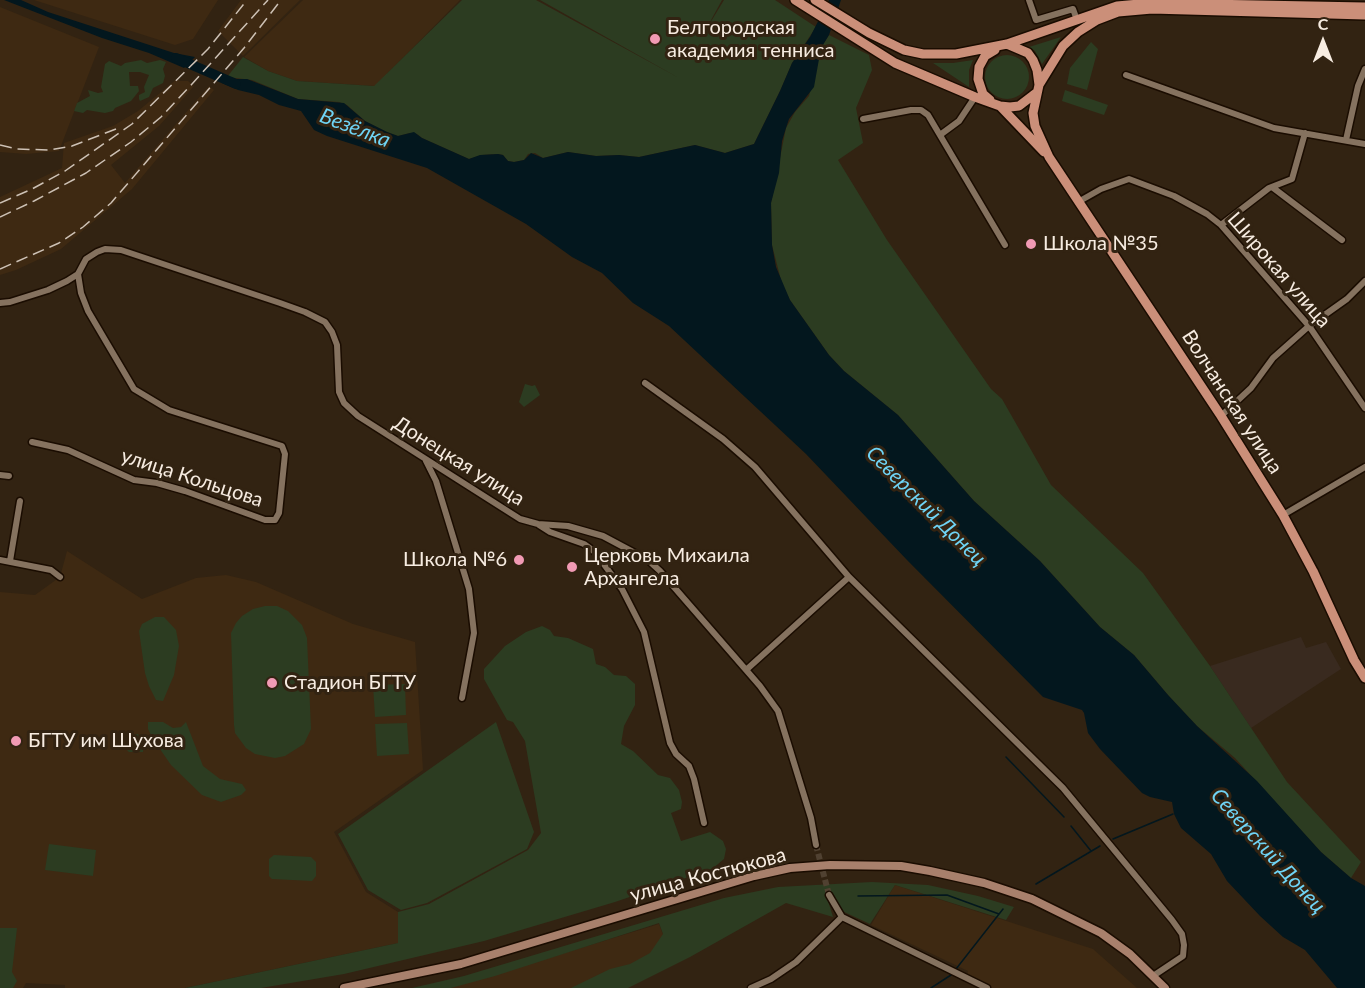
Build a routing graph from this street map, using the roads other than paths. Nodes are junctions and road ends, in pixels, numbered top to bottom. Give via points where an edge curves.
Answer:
1 (795, 0) edge
2 (815, 0) edge
3 (1029, 0) edge
4 (1365, 7) edge
5 (1365, 15) edge
6 (1077, 20) junction
7 (1003, 45) junction
8 (1365, 69) edge
9 (1126, 75) dead end
10 (978, 80) junction
11 (1038, 89) junction
12 (975, 97) junction
13 (998, 105) junction
14 (863, 119) dead end
15 (1305, 133) junction
16 (940, 135) junction
17 (1346, 140) junction
18 (1365, 144) edge
19 (1049, 157) junction
20 (1272, 187) junction
21 (1078, 202) junction
22 (1221, 225) junction
23 (1342, 240) dead end
24 (1005, 245) dead end
25 (78, 274) junction
26 (1365, 281) edge
27 (0, 303) edge
28 (1309, 327) junction
29 (645, 383) dead end
30 (1365, 408) edge
31 (1221, 416) junction
32 (32, 442) dead end
33 (426, 461) junction
34 (1365, 467) edge
35 (0, 475) edge
36 (9, 476) dead end
37 (20, 501) dead end
38 (1283, 515) junction
39 (538, 524) junction
40 (0, 560) edge
41 (10, 561) junction
42 (849, 577) junction
43 (60, 578) dead end
44 (746, 670) junction
45 (1365, 678) edge
46 (462, 698) dead end
47 (704, 823) dead end
48 (816, 844) tunnel mouth
49 (829, 895) tunnel mouth
50 (842, 917) junction
51 (1153, 976) junction
52 (344, 988) edge
53 (751, 988) edge
54 (987, 988) edge
55 (1165, 988) edge

1 - 12 main road via 895,63
2 - 7 main road via 904,50 956,54
3 - 6 street via 1036,20 1073,9
4 - 6 main road via 1150,3 1118,6
5 - 11 main road via 1152,9 1118,12 1097,20 1063,46
6 - 7 main road
7 - 10 main road via 986,56 979,67
7 - 11 main road via 1028,53 1037,70
8 - 17 street
9 - 15 street via 1274,128
10 - 12 main road
10 - 13 main road via 983,94
11 - 13 main road via 1019,106
11 - 19 main road via 1033,113 1035,126
12 - 13 main road
12 - 16 street via 959,121
13 - 19 main road
14 - 16 street via 921,110 928,114
15 - 17 street
15 - 20 street via 1292,179
16 - 24 street
17 - 18 street
19 - 21 main road, Волчанская улица
20 - 22 street
20 - 23 street
21 - 22 street, Широкая улица via 1129,179 1174,196
21 - 31 main road, Волчанская улица
22 - 28 street, Широкая улица
25 - 27 street via 48,290
25 - 32 street, улица Кольцова via 88,311 134,389 169,410 282,446 285,454 279,513 275,520 265,520 185,491 134,480 68,450
25 - 33 street, Донецкая улица via 86,259 97,252 121,250 325,322 337,345 337,380 344,403
26 - 28 street
28 - 30 street, Широкая улица
28 - 31 street via 1273,358 1251,388
29 - 42 street via 755,467
31 - 38 main road, Волчанская улица
33 - 39 street, Донецкая улица via 520,519
33 - 46 street via 436,481 469,589 474,633
34 - 38 street
35 - 36 street
37 - 41 street
38 - 45 main road, Волчанская улица
39 - 44 street, Донецкая улица via 568,526 603,536 648,560
39 - 47 street via 595,552 622,589 644,632 670,742 689,766
40 - 41 street
41 - 43 street via 51,570
42 - 44 street
42 - 51 street via 1063,788 1182,934 1183,956
44 - 48 street, Донецкая улица via 778,711
49 - 50 street
50 - 53 street via 796,962
50 - 54 street
51 - 52 main road, улица Костюкова via 1101,933 1057,910 984,883 910,868 830,865 754,876 461,964
51 - 55 main road, улица Костюкова

